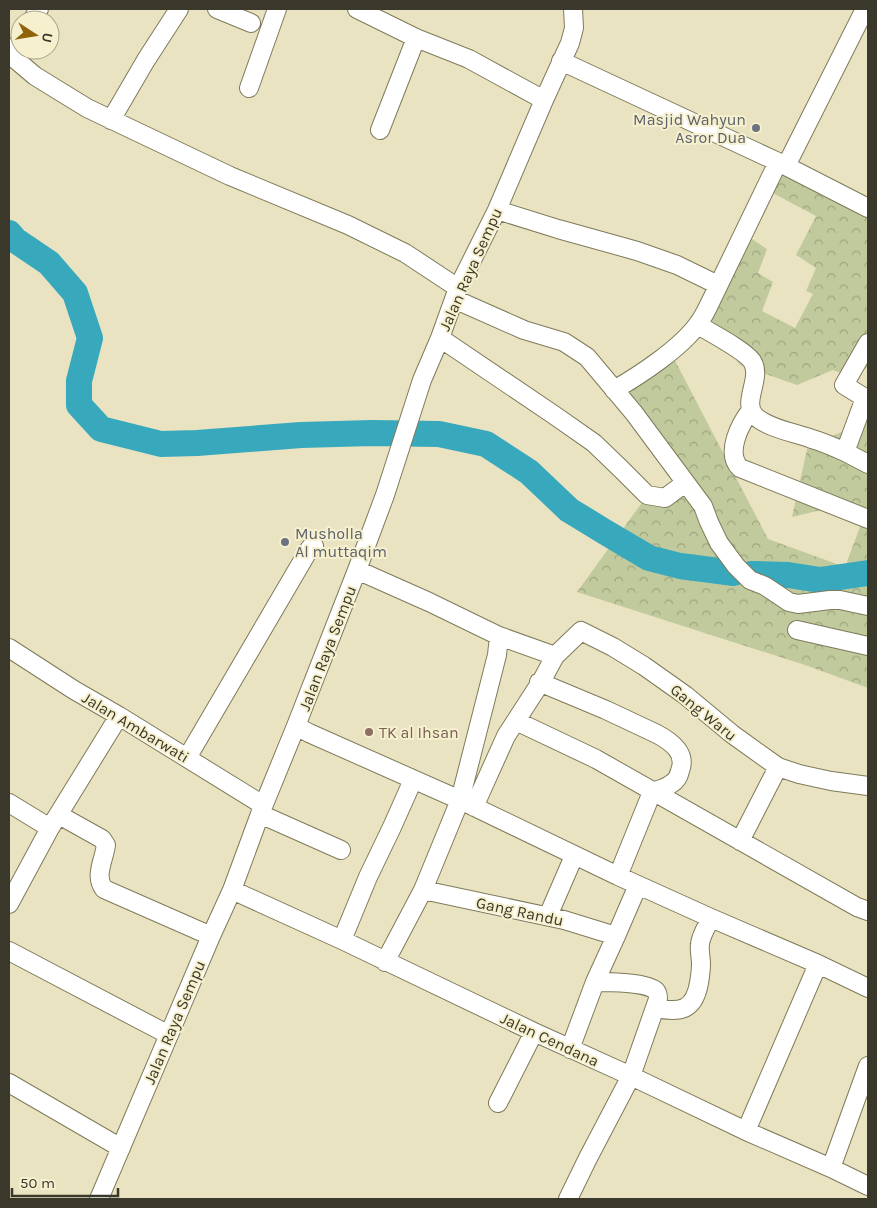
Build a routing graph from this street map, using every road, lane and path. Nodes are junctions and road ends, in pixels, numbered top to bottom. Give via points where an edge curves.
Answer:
1 (179, 9) edge
2 (217, 9) edge
3 (277, 9) edge
4 (573, 9) edge
5 (865, 9) edge
6 (366, 11) edge
7 (251, 23) dead end
8 (416, 38) junction
9 (19, 60) edge
10 (561, 61) junction
11 (250, 88) dead end
12 (544, 100) junction
13 (111, 120) junction
14 (380, 130) dead end
15 (782, 164) junction
16 (868, 208) edge
17 (497, 210) junction
18 (718, 285) junction
19 (456, 294) junction
20 (698, 325) junction
21 (440, 338) junction
22 (868, 343) edge
23 (614, 390) junction
24 (751, 410) junction
25 (845, 452) junction
26 (868, 464) edge
27 (685, 483) junction
28 (868, 519) edge
29 (314, 546) dead end
30 (357, 570) junction
31 (868, 606) edge
32 (797, 630) dead end
33 (499, 636) junction
34 (868, 646) edge
35 (11, 656) edge
36 (555, 656) junction
37 (539, 682) junction
38 (119, 716) junction
39 (516, 721) junction
40 (296, 726) junction
41 (187, 758) junction
42 (778, 767) junction
43 (413, 780) junction
44 (868, 786) edge
45 (652, 792) junction
46 (9, 803) edge
47 (467, 804) junction
48 (262, 809) junction
49 (55, 821) junction
50 (740, 841) junction
51 (341, 850) dead end
52 (574, 856) junction
53 (618, 876) junction
54 (638, 885) junction
55 (232, 890) junction
56 (423, 890) junction
57 (9, 904) edge
58 (868, 911) edge
59 (548, 916) junction
60 (711, 918) junction
61 (211, 936) junction
62 (616, 936) junction
63 (342, 940) junction
64 (9, 952) edge
65 (385, 962) junction
66 (818, 964) junction
67 (595, 982) junction
68 (868, 988) edge
69 (655, 1008) junction
70 (534, 1032) junction
71 (168, 1035) junction
72 (570, 1048) junction
73 (868, 1066) edge
74 (631, 1076) junction
75 (9, 1083) edge
76 (498, 1103) dead end
77 (746, 1131) junction
78 (121, 1148) junction
79 (831, 1168) junction
80 (868, 1186) edge
81 (99, 1199) edge
82 (568, 1199) edge

1 - 13 street
2 - 7 street
3 - 11 street
4 - 10 street, Jalan Raya Sempu via 574,28
5 - 15 street
6 - 8 street
8 - 12 street via 469,59
8 - 14 street
9 - 13 street via 47,84
10 - 12 street, Jalan Raya Sempu
10 - 15 street
12 - 17 street, Jalan Raya Sempu
13 - 19 street via 405,253
15 - 16 street
15 - 18 street
17 - 18 street via 637,251 677,265
17 - 19 street, Jalan Raya Sempu
18 - 20 street
19 - 21 street, Jalan Raya Sempu
19 - 23 street via 524,330 564,342 587,357
20 - 23 street via 668,353
20 - 24 street via 740,350 753,363 755,377
21 - 27 street via 594,443 647,496 665,498
21 - 30 street, Jalan Raya Sempu via 422,380
22 - 25 street via 844,385 865,398
23 - 27 street
24 - 25 street via 764,423
24 - 28 street via 735,440 734,457 740,468
25 - 26 street
27 - 31 street via 706,511 719,543 750,580 798,604 840,600
29 - 41 street
30 - 33 street
30 - 40 street, Jalan Raya Sempu
32 - 34 street
33 - 36 street
33 - 47 street
35 - 38 street, Jalan Ambarwati
36 - 37 street
36 - 42 street, Gang Waru via 581,631 644,666
37 - 39 street
37 - 45 street via 641,726 676,747 681,755 680,774 670,785
38 - 41 street, Jalan Ambarwati
38 - 49 street
39 - 45 street via 596,759
39 - 47 street
40 - 43 street
40 - 48 street, Jalan Raya Sempu
41 - 48 street, Jalan Ambarwati
42 - 44 street, Gang Waru via 831,781
42 - 50 street
43 - 47 street
43 - 63 street
45 - 50 street
45 - 53 street
46 - 49 street
47 - 52 street
47 - 56 street
48 - 51 street, Jalan Ambarwati
48 - 55 street, Jalan Raya Sempu
49 - 57 street
49 - 61 street via 102,839 106,845 99,876 104,889
50 - 58 street
52 - 53 street
52 - 59 street
53 - 54 street
54 - 60 street
54 - 62 street
55 - 61 street, Jalan Raya Sempu
55 - 63 street, Jalan Cendana
56 - 59 street, Gang Randu
56 - 65 street
59 - 62 street, Gang Randu
60 - 66 street
60 - 69 street via 700,945 701,972 691,1004 668,1011
61 - 71 street, Jalan Raya Sempu
62 - 67 street
63 - 65 street, Jalan Cendana
64 - 71 street
65 - 70 street, Jalan Cendana
66 - 68 street
66 - 77 street
67 - 69 street via 655,990 658,993
67 - 72 street
69 - 74 street
70 - 72 street, Jalan Cendana
70 - 76 street
71 - 78 street, Jalan Raya Sempu
72 - 74 street, Jalan Cendana
73 - 79 street
74 - 77 street, Jalan Cendana
74 - 82 street
75 - 78 street
77 - 79 street, Jalan Cendana
78 - 81 street, Jalan Raya Sempu
79 - 80 street, Jalan Cendana

